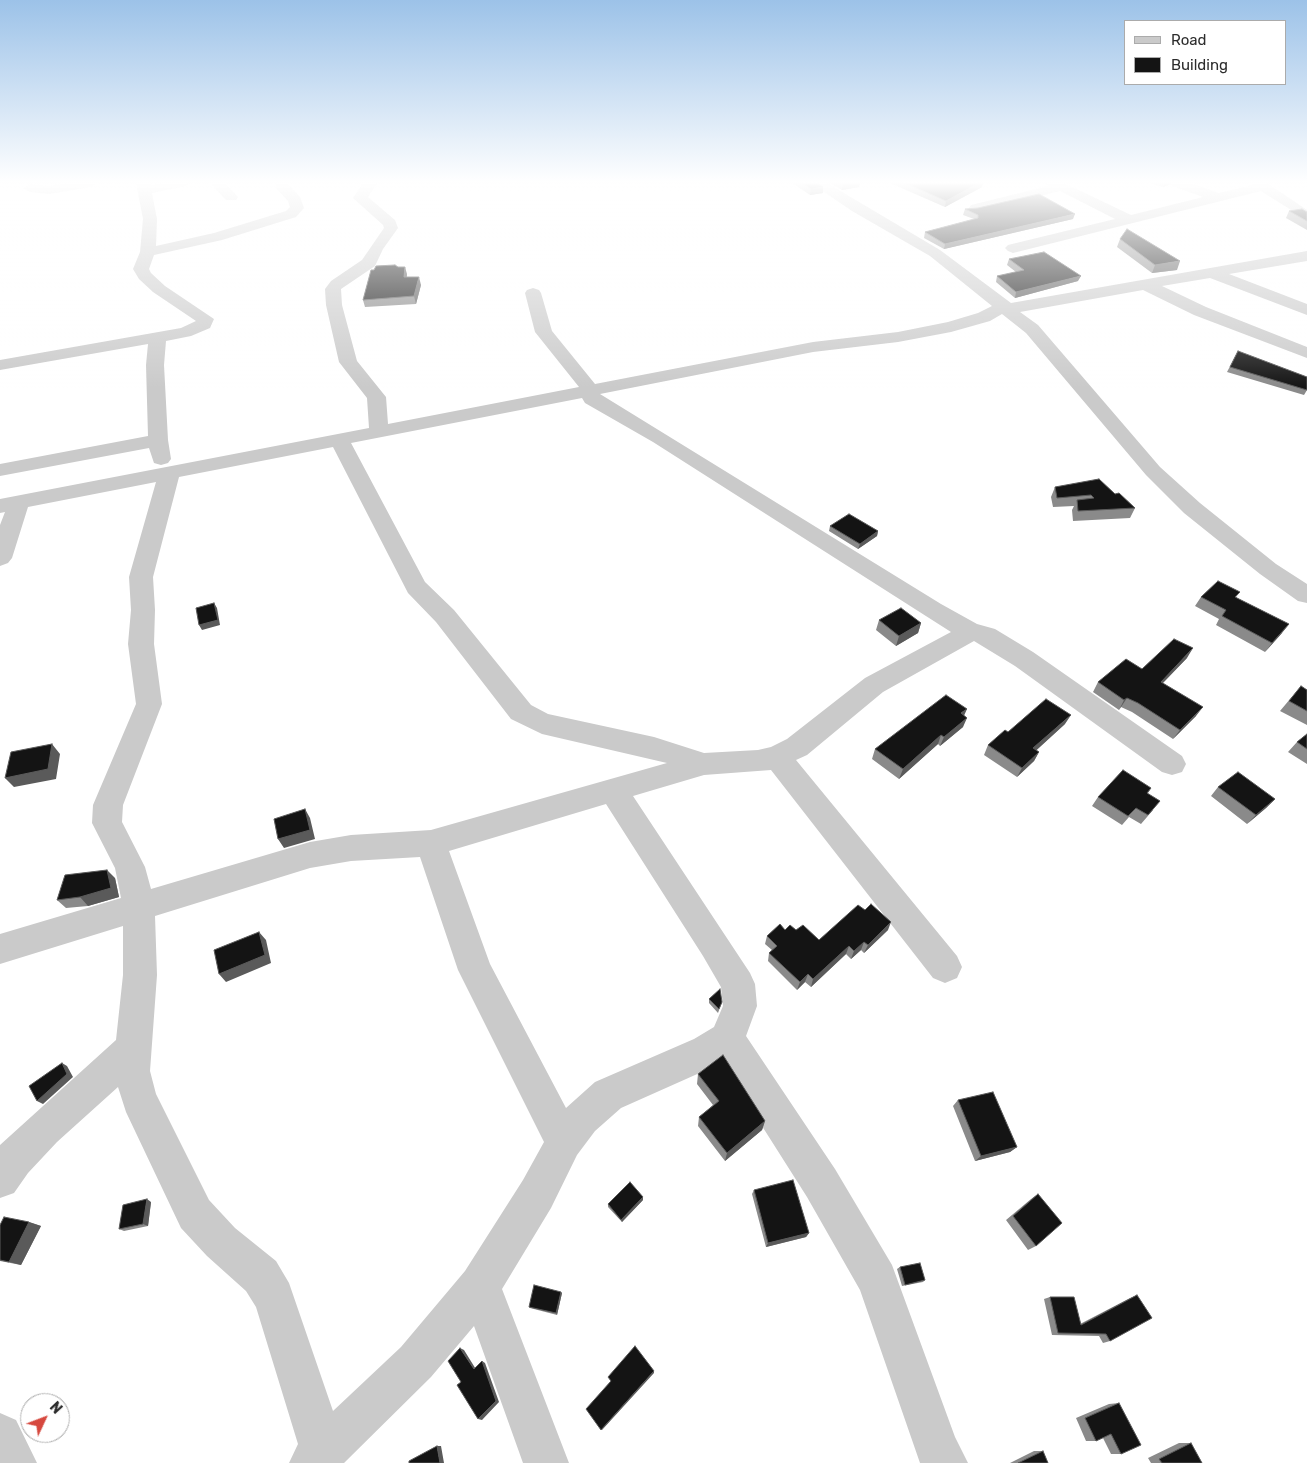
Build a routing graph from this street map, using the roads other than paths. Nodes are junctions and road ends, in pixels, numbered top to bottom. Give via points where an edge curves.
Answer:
1 (151, 251) edge
2 (374, 251) edge
3 (935, 251) edge
4 (148, 252) joint
5 (1307, 256) edge
6 (1210, 272) junction
7 (1146, 285) junction
8 (533, 293) dead end
9 (1006, 308) junction
10 (1307, 310) edge
11 (158, 337) junction
12 (1307, 353) edge
13 (0, 365) edge
14 (590, 390) junction
15 (379, 430) junction
16 (158, 440) junction
17 (338, 440) junction
18 (0, 470) edge
19 (167, 472) junction
20 (10, 504) edge
21 (0, 558) edge
22 (1307, 595) edge
23 (972, 632) junction
24 (777, 757) junction
25 (704, 764) junction
26 (1172, 764) dead end
27 (613, 790) junction
28 (431, 843) junction
29 (138, 908) junction
30 (0, 949) edge
31 (945, 967) dead end
32 (727, 1039) junction
33 (133, 1049) junction
34 (564, 1142) junction
35 (0, 1179) edge
36 (480, 1286) junction
37 (0, 1436) edge
38 (317, 1457) edge
39 (14, 1463) edge
40 (546, 1463) edge
41 (945, 1463) edge

1 - 4 street
2 - 15 street via 369,263 337,284 334,305 348,362 376,397
3 - 9 street
4 - 11 street via 141,269 145,276 206,322 194,330
5 - 6 street
6 - 7 street
6 - 10 street
7 - 9 street
7 - 12 street via 1200,311
8 - 14 street via 544,332
9 - 14 street via 951,326 898,337 813,347
9 - 22 street via 1032,329 1153,471 1192,508 1268,569
11 - 13 street
11 - 16 street via 155,365
14 - 15 street
14 - 23 street via 592,399
15 - 17 street
16 - 18 street
16 - 19 street
17 - 19 street
17 - 25 street via 416,587 445,616 521,712 542,723 654,748
19 - 20 street
19 - 29 street via 142,577 141,644 149,704 108,805 107,823 130,867
20 - 21 street
23 - 24 street via 874,685 797,747
23 - 26 street via 986,635 1016,654
24 - 25 street
24 - 31 street
25 - 27 street
27 - 28 street
27 - 32 street via 738,984 740,1006
28 - 29 street via 352,848 310,855
28 - 34 street via 476,970
29 - 30 street
29 - 33 street via 140,975
32 - 34 street via 707,1052 608,1095 582,1118
32 - 41 street via 826,1191 876,1280 937,1450
33 - 35 street via 44,1128 14,1158
33 - 38 street via 132,1071 139,1099 195,1214 221,1242 261,1276 274,1298
34 - 36 street via 537,1194
36 - 38 street via 416,1362
36 - 40 street
37 - 39 street

